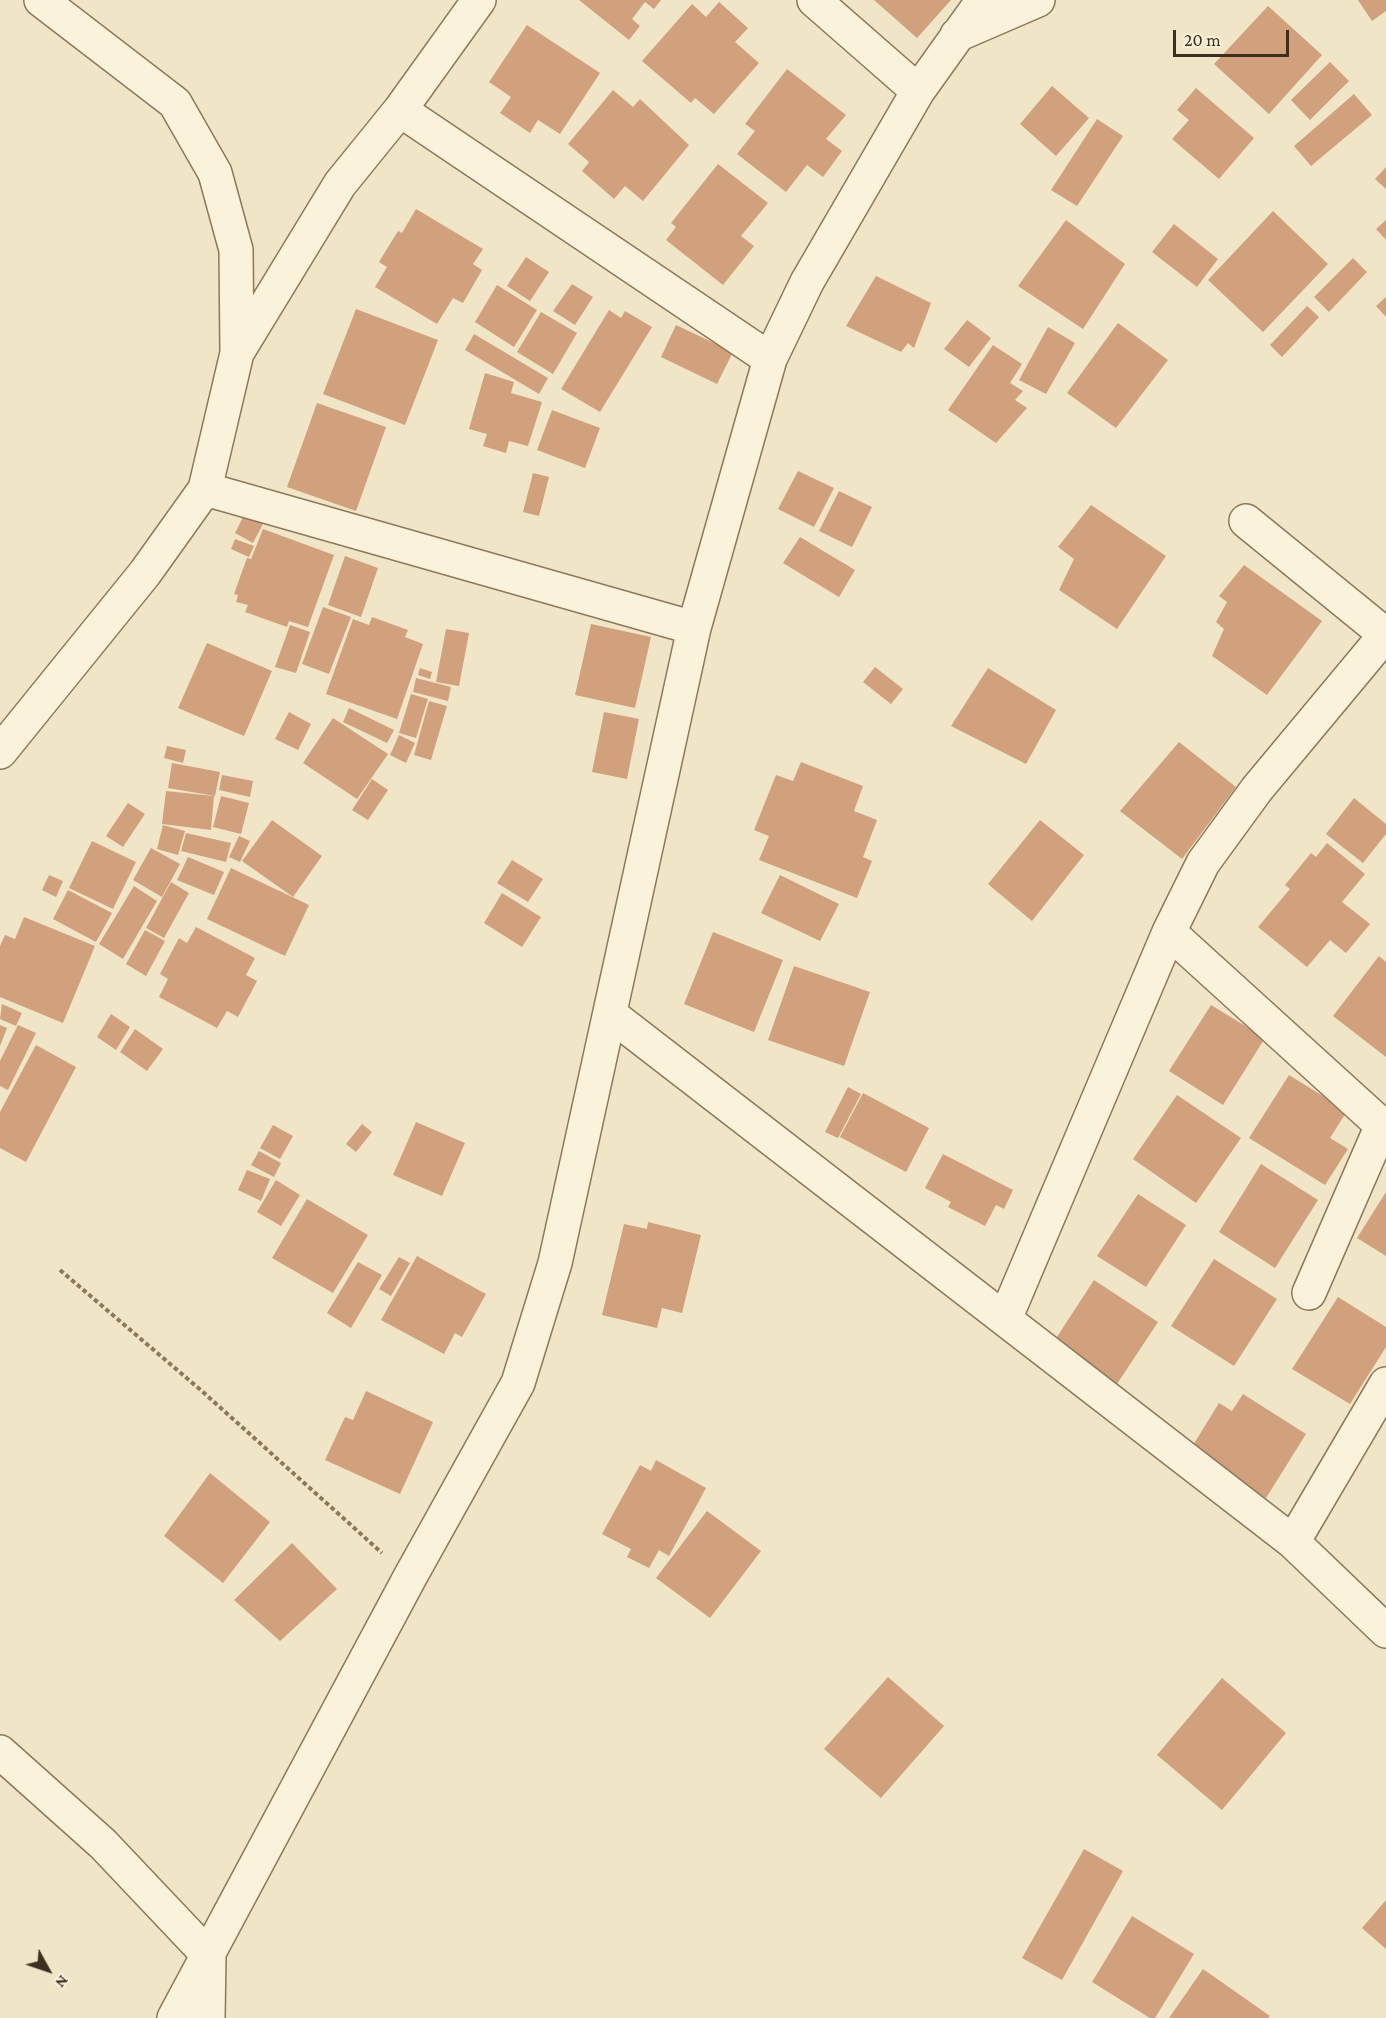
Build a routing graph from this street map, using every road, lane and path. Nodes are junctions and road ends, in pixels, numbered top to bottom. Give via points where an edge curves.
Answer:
1 (41, 0) edge
2 (479, 0) edge
3 (814, 0) edge
4 (982, 0) edge
5 (1038, 0) edge
6 (955, 36) junction
7 (918, 91) junction
8 (400, 110) junction
9 (237, 353) junction
10 (770, 358) junction
11 (205, 489) junction
12 (1246, 521) dead end
13 (694, 628) junction
14 (1386, 635) edge
15 (0, 752) edge
16 (1169, 932) junction
17 (610, 1014) junction
18 (1384, 1127) edge
19 (60, 1270) dead end
20 (1309, 1293) dead end
21 (1005, 1319) junction
22 (1386, 1384) edge
23 (1293, 1542) junction
24 (410, 1577) junction
25 (1386, 1631) edge
26 (0, 1752) edge
27 (209, 1956) junction
28 (174, 2018) edge
29 (208, 2018) edge

1 - 9 street via 175,103 215,173 236,250
2 - 8 street
3 - 7 street
4 - 6 street
5 - 6 street
6 - 7 street
7 - 10 street via 807,282
8 - 9 street via 340,184
8 - 10 street
9 - 11 street
10 - 13 street
11 - 13 street
11 - 15 street via 145,573
12 - 14 street
13 - 17 street
14 - 16 street via 1257,789 1203,864
16 - 18 street
16 - 21 street
17 - 21 street
17 - 24 street via 555,1263 518,1383
18 - 20 street
19 - 24 path
21 - 23 street
22 - 23 street
23 - 25 street
24 - 27 street
26 - 27 street via 103,1844
27 - 28 street
27 - 29 street

